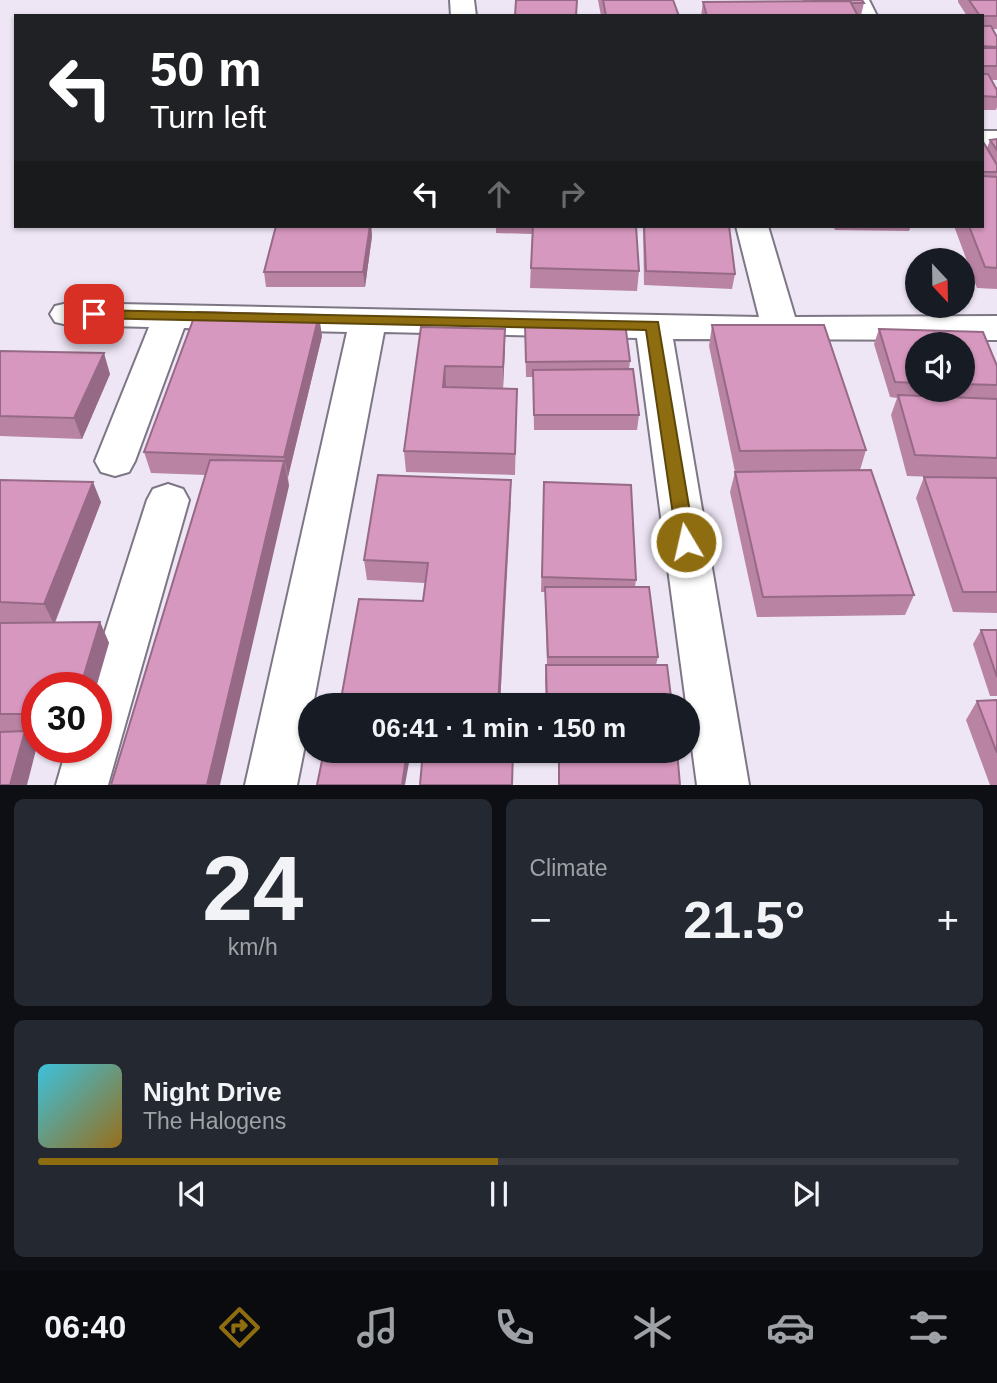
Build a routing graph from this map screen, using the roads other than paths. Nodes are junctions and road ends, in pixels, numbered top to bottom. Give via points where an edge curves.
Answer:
1 (753, 228) edge
2 (68, 314) dead end
3 (171, 316) junction
4 (368, 320) junction
5 (653, 326) junction
6 (997, 328) edge
7 (780, 329) junction
8 (115, 461) dead end
9 (169, 500) dead end
10 (112, 686) edge
11 (88, 763) edge
12 (82, 785) edge
13 (271, 785) edge
14 (723, 785) edge

1 - 7 street
2 - 3 street
3 - 4 street
3 - 8 street
4 - 5 street
4 - 13 street
5 - 7 street
5 - 14 street
6 - 7 street
9 - 10 street
11 - 12 street

